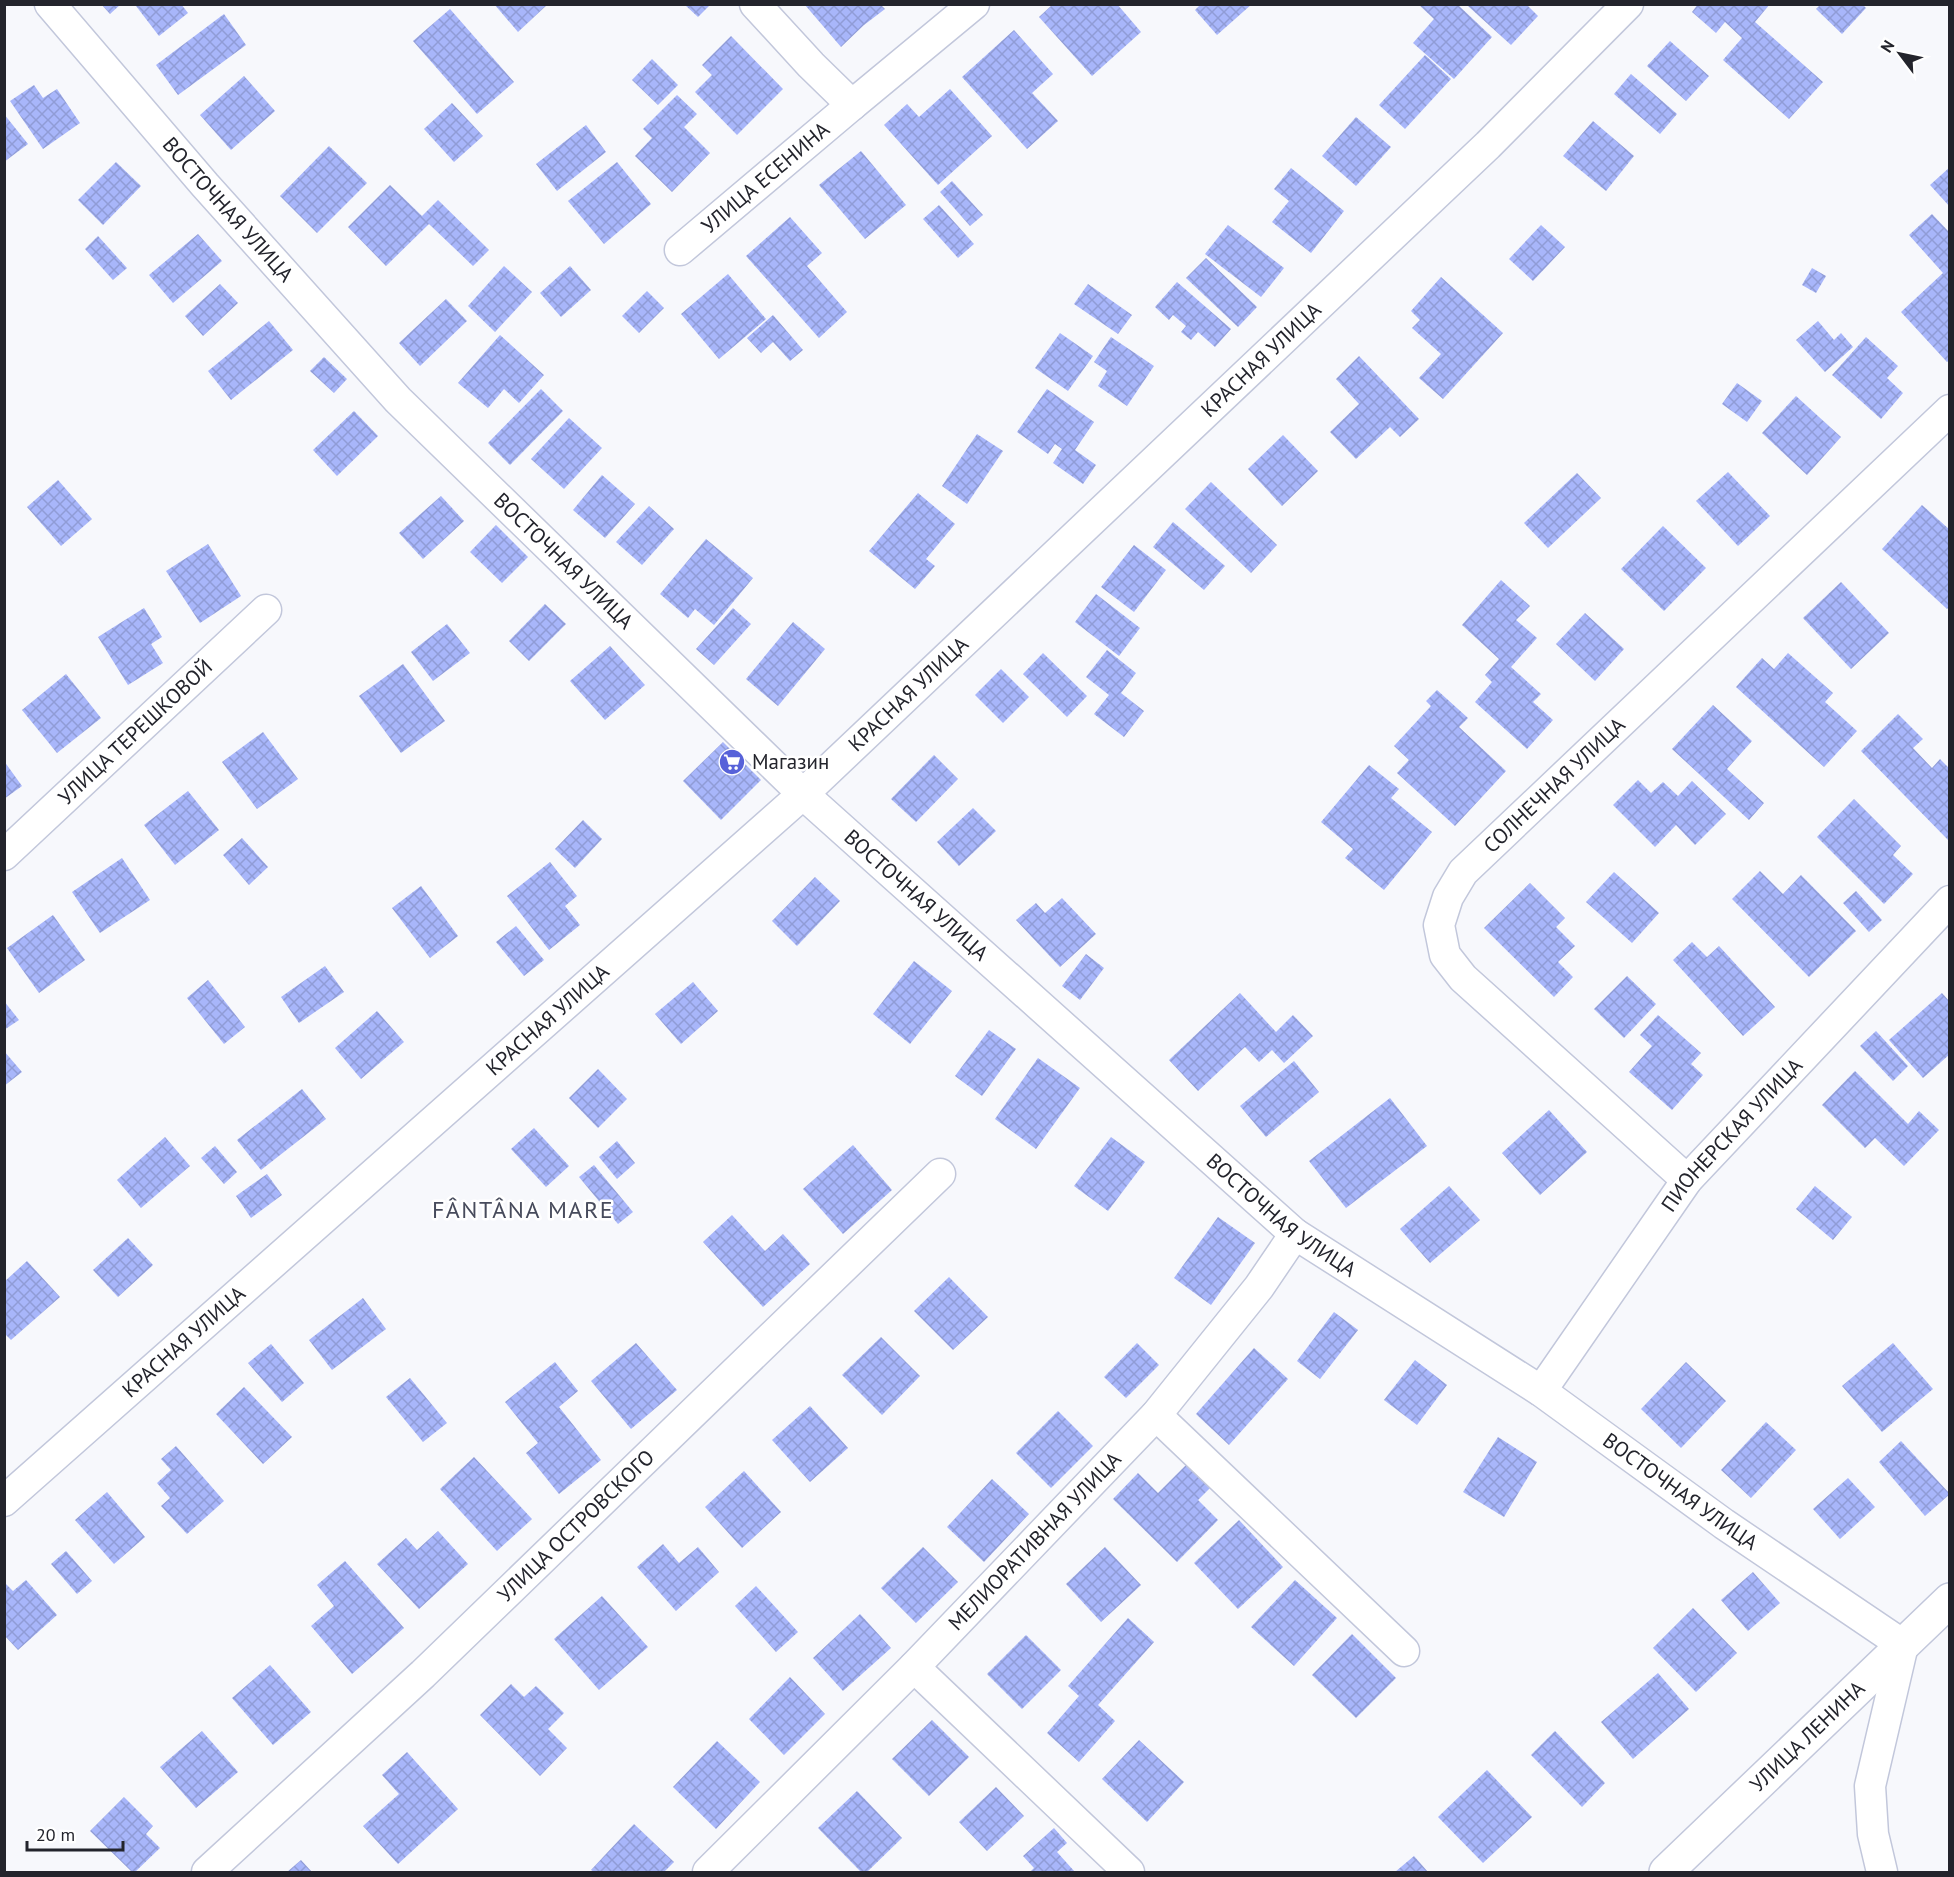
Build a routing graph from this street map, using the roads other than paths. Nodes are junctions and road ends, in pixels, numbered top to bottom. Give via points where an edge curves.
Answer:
1 (50, 4) edge
2 (755, 4) edge
3 (974, 4) edge
4 (1628, 4) edge
5 (852, 105) junction
6 (680, 250) dead end
7 (1950, 410) edge
8 (266, 610) dead end
9 (803, 794) junction
10 (4, 855) edge
11 (1950, 901) edge
12 (940, 1174) dead end
13 (1687, 1179) junction
14 (1295, 1234) junction
15 (1541, 1391) junction
16 (1156, 1415) junction
17 (4, 1501) edge
18 (1950, 1600) edge
19 (1903, 1645) junction
20 (1404, 1651) dead end
21 (914, 1667) junction
22 (207, 1872) edge
23 (708, 1872) edge
24 (1129, 1872) edge
25 (1666, 1872) edge
26 (1882, 1872) edge

1 - 9 street, ВОСТОЧНАЯ УЛИЦА via 398,400
2 - 5 street, УЛИЦА ЕСЕНИНА
3 - 5 street, УЛИЦА ЕСЕНИНА
4 - 9 street, КРАСНАЯ УЛИЦА via 1488,145
5 - 6 street, УЛИЦА ЕСЕНИНА
7 - 13 street, СОЛНЕЧНАЯ УЛИЦА via 1463,872 1448,897 1439,925 1445,955 1462,978
8 - 10 street, УЛИЦА ТЕРЕШКОВОЙ
9 - 14 street, ВОСТОЧНАЯ УЛИЦА
9 - 17 street, КРАСНАЯ УЛИЦА
11 - 13 street, ПИОНЕРСКАЯ УЛИЦА
12 - 22 street, УЛИЦА ОСТРОВСКОГО via 431,1665
13 - 15 street, ПИОНЕРСКАЯ УЛИЦА
14 - 15 street, ВОСТОЧНАЯ УЛИЦА
14 - 16 street, МЕЛИОРАТИВНАЯ УЛИЦА via 1259,1287
15 - 19 street, ВОСТОЧНАЯ УЛИЦА via 1724,1524
16 - 20 street
16 - 21 street, МЕЛИОРАТИВНАЯ УЛИЦА
18 - 19 street, УЛИЦА ЛЕНИНА
19 - 25 street, УЛИЦА ЛЕНИНА
19 - 26 street via 1870,1786 1873,1834
21 - 23 street, МЕЛИОРАТИВНАЯ УЛИЦА
21 - 24 street

